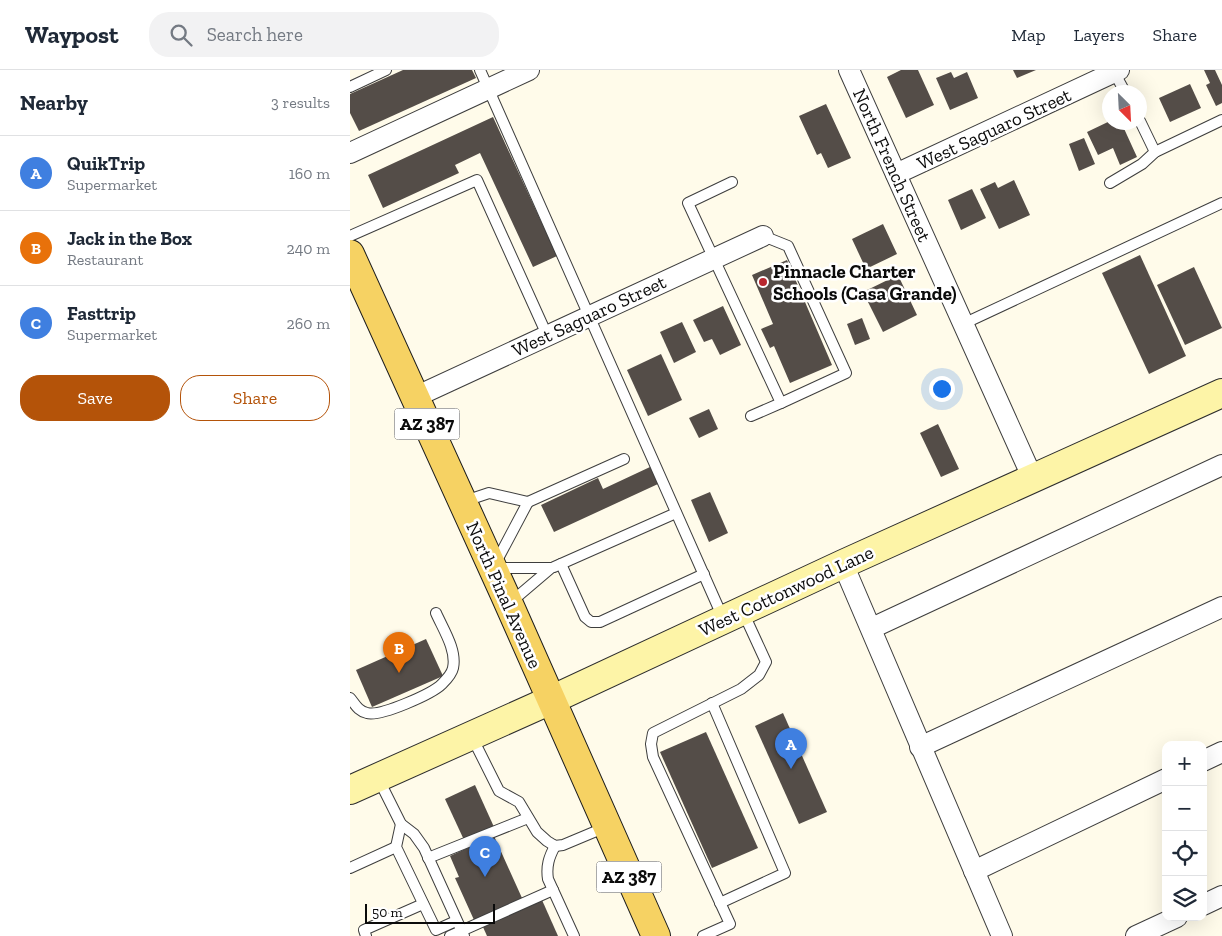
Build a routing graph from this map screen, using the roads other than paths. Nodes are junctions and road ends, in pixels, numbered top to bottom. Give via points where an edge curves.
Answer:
1 (386, 70) edge
2 (480, 70) edge
3 (529, 70) edge
4 (850, 70) edge
5 (1117, 71) edge
6 (1122, 85) edge
7 (350, 87) edge
8 (489, 89) junction
9 (1222, 120) edge
10 (1144, 130) edge
11 (1155, 152) junction
12 (350, 153) edge
13 (896, 174) junction
14 (732, 182) dead end
15 (1110, 183) dead end
16 (1222, 203) edge
17 (350, 236) edge
18 (763, 236) joint
19 (715, 258) junction
20 (353, 268) edge
21 (589, 316) junction
22 (963, 324) junction
23 (547, 336) junction
24 (1222, 392) edge
25 (414, 397) junction
26 (781, 403) junction
27 (751, 416) dead end
28 (624, 459) dead end
29 (1222, 465) edge
30 (1033, 479) junction
31 (462, 502) junction
32 (528, 502) junction
33 (676, 513) junction
34 (843, 564) junction
35 (556, 566) junction
36 (493, 568) junction
37 (704, 574) junction
38 (509, 604) junction
39 (1222, 607) edge
40 (436, 613) dead end
41 (733, 615) junction
42 (872, 628) junction
43 (350, 698) edge
44 (551, 700) junction
45 (712, 703) junction
46 (471, 735) junction
47 (920, 747) junction
48 (1222, 752) edge
49 (1207, 759) edge
50 (378, 777) junction
51 (1162, 781) edge
52 (350, 790) edge
53 (528, 818) junction
54 (401, 824) junction
55 (607, 827) junction
56 (555, 846) junction
57 (396, 847) junction
58 (428, 858) junction
59 (350, 868) edge
60 (974, 871) junction
61 (553, 890) junction
62 (1222, 896) edge
63 (720, 903) junction
64 (1207, 903) edge
65 (423, 904) junction
66 (456, 921) junction
67 (1168, 921) edge
68 (463, 933) edge
69 (366, 936) edge
70 (450, 936) edge
71 (574, 936) edge
72 (656, 936) edge
73 (703, 936) edge
74 (1002, 936) edge
75 (1136, 936) edge

1 - 7 lane
2 - 8 lane
3 - 8 street
4 - 13 street, North French Street
5 - 6 lane
5 - 13 street, West Saguaro Street
8 - 12 street
8 - 21 lane
9 - 11 lane
10 - 11 lane
11 - 15 lane via 1142,164
13 - 22 street, North French Street
14 - 19 lane via 688,203
16 - 22 lane
17 - 23 lane via 477,180
18 - 19 street, West Saguaro Street
18 - 26 lane via 788,246 846,373
19 - 21 street, West Saguaro Street
19 - 26 lane
20 - 25 main road, North Pinal Avenue / AZ 387
21 - 23 street, West Saguaro Street
21 - 33 lane
22 - 30 street, North French Street
23 - 25 street, West Saguaro Street
24 - 30 main road, West Cottonwood Lane
25 - 31 main road, North Pinal Avenue / AZ 387
26 - 27 lane
28 - 32 lane
29 - 42 street
30 - 34 main road, West Cottonwood Lane
31 - 32 lane via 489,493
31 - 36 main road, North Pinal Avenue / AZ 387
32 - 36 lane
33 - 35 lane
33 - 37 lane
34 - 41 main road, West Cottonwood Lane
34 - 42 street
35 - 36 lane
35 - 37 lane via 591,622 600,622
35 - 38 lane
36 - 38 main road, North Pinal Avenue / AZ 387
37 - 41 lane
38 - 44 main road, North Pinal Avenue / AZ 387
39 - 47 street
40 - 43 lane via 452,650 453,669 441,685 411,702 369,714 359,710
41 - 44 main road, West Cottonwood Lane
41 - 45 lane via 766,662 759,675 741,689
42 - 47 street
44 - 46 main road, West Cottonwood Lane
44 - 55 main road, North Pinal Avenue / AZ 387
45 - 63 lane via 654,733 651,744 653,757
45 - 63 lane via 785,873
46 - 50 main road, West Cottonwood Lane
46 - 53 lane via 499,790 519,802
47 - 60 street
48 - 49 street
50 - 52 main road, West Cottonwood Lane
50 - 54 lane
51 - 60 street
53 - 56 lane via 538,832
53 - 58 lane
54 - 57 lane
54 - 58 lane via 414,834
55 - 56 lane
55 - 72 main road, North Pinal Avenue / AZ 387
56 - 61 lane via 546,869
57 - 59 lane
57 - 65 lane
58 - 66 lane
60 - 74 street
61 - 68 lane
61 - 71 lane
62 - 64 street
63 - 73 lane via 730,924
65 - 66 lane via 436,930
65 - 69 lane via 364,930
66 - 68 lane
67 - 75 street
68 - 70 lane

